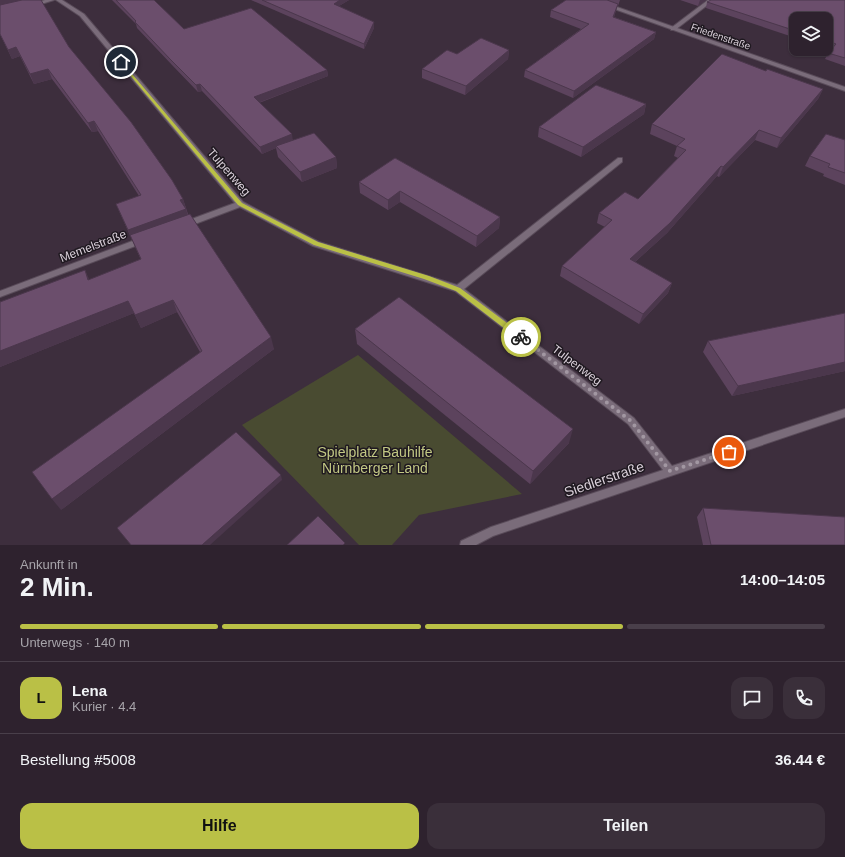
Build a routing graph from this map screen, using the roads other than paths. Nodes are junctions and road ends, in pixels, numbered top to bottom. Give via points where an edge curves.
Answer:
1 (51, 0) edge
2 (59, 0) edge
3 (592, 0) edge
4 (710, 0) edge
5 (27, 6) edge
6 (673, 29) junction
7 (845, 89) edge
8 (620, 160) dead end
9 (240, 204) junction
10 (172, 229) edge
11 (150, 238) edge
12 (458, 289) junction
13 (0, 294) edge
14 (845, 413) edge
15 (670, 471) junction
16 (464, 545) edge

1 - 5 street
2 - 9 street, Tulpenweg via 82,15
3 - 6 street, Friedenstraße
4 - 6 street
6 - 7 street, Friedenstraße
8 - 12 street
9 - 10 street
9 - 12 street, Tulpenweg via 316,244
11 - 13 street, Memelstraße
12 - 15 street, Tulpenweg via 631,421
14 - 15 street, Siedlerstraße
15 - 16 street, Siedlerstraße via 491,532

